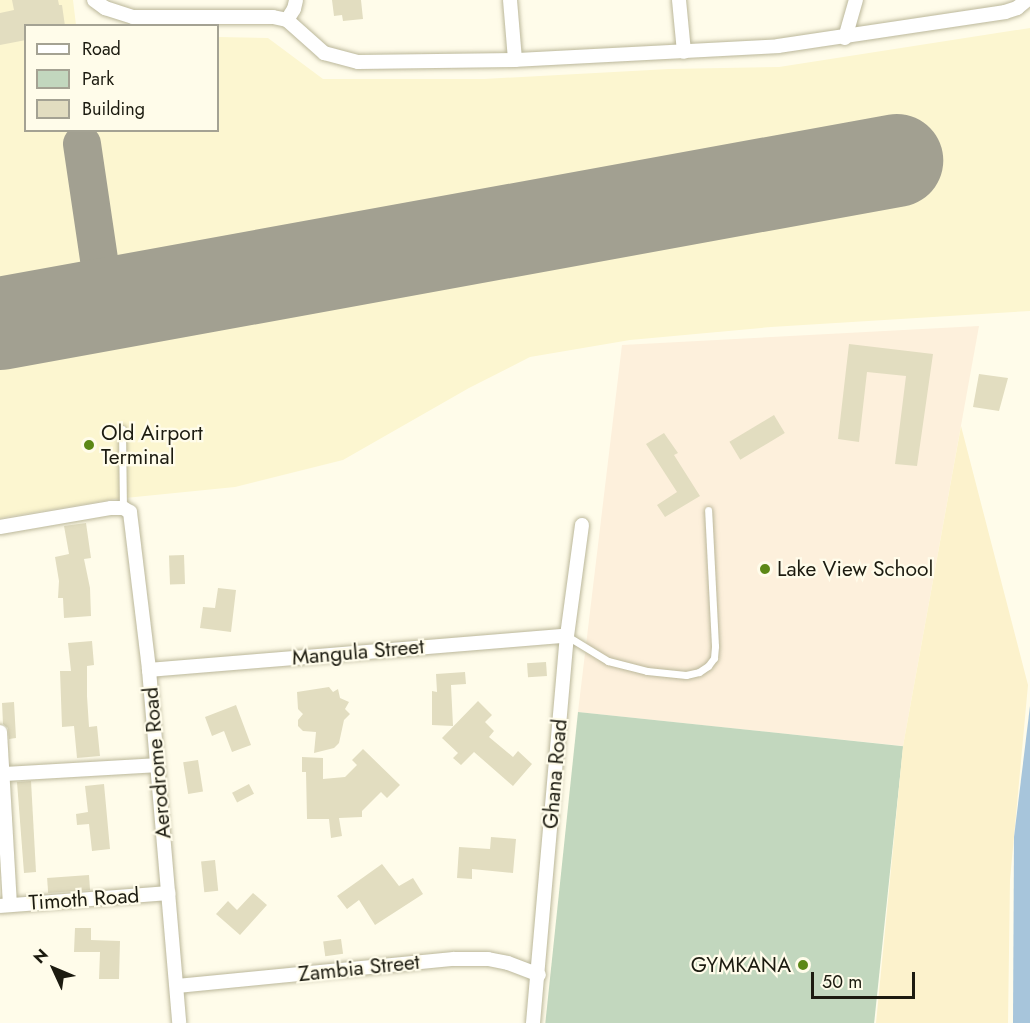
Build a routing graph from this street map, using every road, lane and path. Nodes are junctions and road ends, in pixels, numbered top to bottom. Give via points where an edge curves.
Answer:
1 (118, 0) edge
2 (296, 0) edge
3 (510, 0) edge
4 (679, 0) edge
5 (856, 0) edge
6 (1027, 0) edge
7 (99, 4) edge
8 (287, 20) junction
9 (845, 38) junction
10 (684, 52) junction
11 (515, 60) junction
12 (122, 429) dead end
13 (123, 508) junction
14 (708, 510) dead end
15 (582, 525) dead end
16 (0, 527) edge
17 (567, 636) junction
18 (149, 670) junction
19 (0, 732) edge
20 (157, 765) junction
21 (3, 774) junction
22 (168, 893) junction
23 (5, 906) edge
24 (539, 975) junction
25 (177, 986) junction
26 (179, 1023) edge
27 (533, 1023) edge

1 - 7 street
2 - 8 street
3 - 11 street
4 - 10 street
5 - 9 street
6 - 9 street via 1005,12
7 - 8 street via 134,17 254,15
8 - 11 street via 324,53 358,62
9 - 10 street
10 - 11 street
12 - 13 lane
13 - 16 street
13 - 18 street, Aerodrome Road via 130,512
14 - 17 lane via 715,646 714,658 708,666 686,675 647,670 608,661
15 - 17 street, Ghana Road
17 - 18 street, Mangula Street
17 - 24 street, Ghana Road
18 - 20 street, Aerodrome Road
19 - 21 street
20 - 21 street
20 - 22 street, Aerodrome Road
21 - 23 street
22 - 23 street, Timoth Road
22 - 25 street, Aerodrome Road
24 - 25 street, Zambia Street via 498,961 454,959
24 - 27 street, Ghana Road
25 - 26 street, Aerodrome Road

